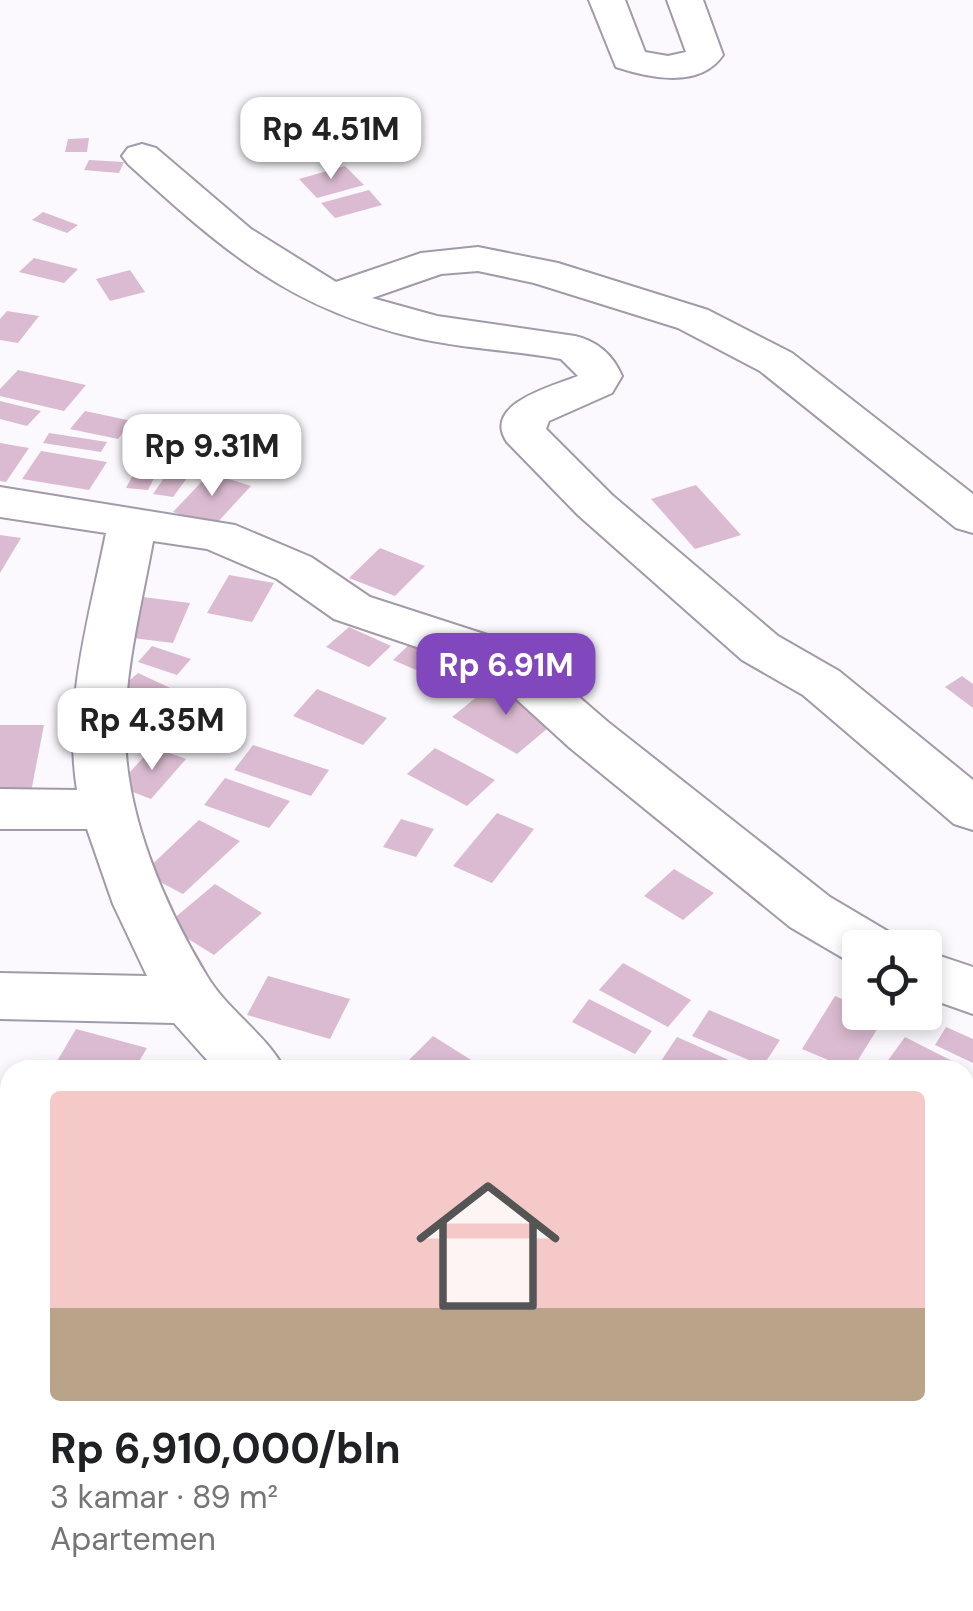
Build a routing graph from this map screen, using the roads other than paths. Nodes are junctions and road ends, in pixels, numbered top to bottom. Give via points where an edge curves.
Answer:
1 (607, 0) edge
2 (685, 0) edge
3 (142, 156) dead end
4 (331, 298) junction
5 (0, 502) edge
6 (973, 518) edge
7 (132, 521) junction
8 (0, 809) edge
9 (111, 810) junction
10 (973, 810) edge
11 (842, 932) edge
12 (942, 979) edge
13 (973, 990) edge
14 (0, 996) edge
15 (190, 1000) junction
16 (245, 1060) edge

1 - 2 street via 628,60 672,67 705,55
3 - 4 street via 273,266
4 - 6 street via 418,266 478,259 674,313 776,362
4 - 10 street via 412,324 575,349 596,366 596,384 532,411 523,432 760,648 821,683
5 - 7 street
7 - 9 street via 100,698 98,736
7 - 11 street via 232,540 294,568 352,608 492,654
8 - 9 street
9 - 15 street via 146,916
12 - 13 street
14 - 15 street
15 - 16 street

